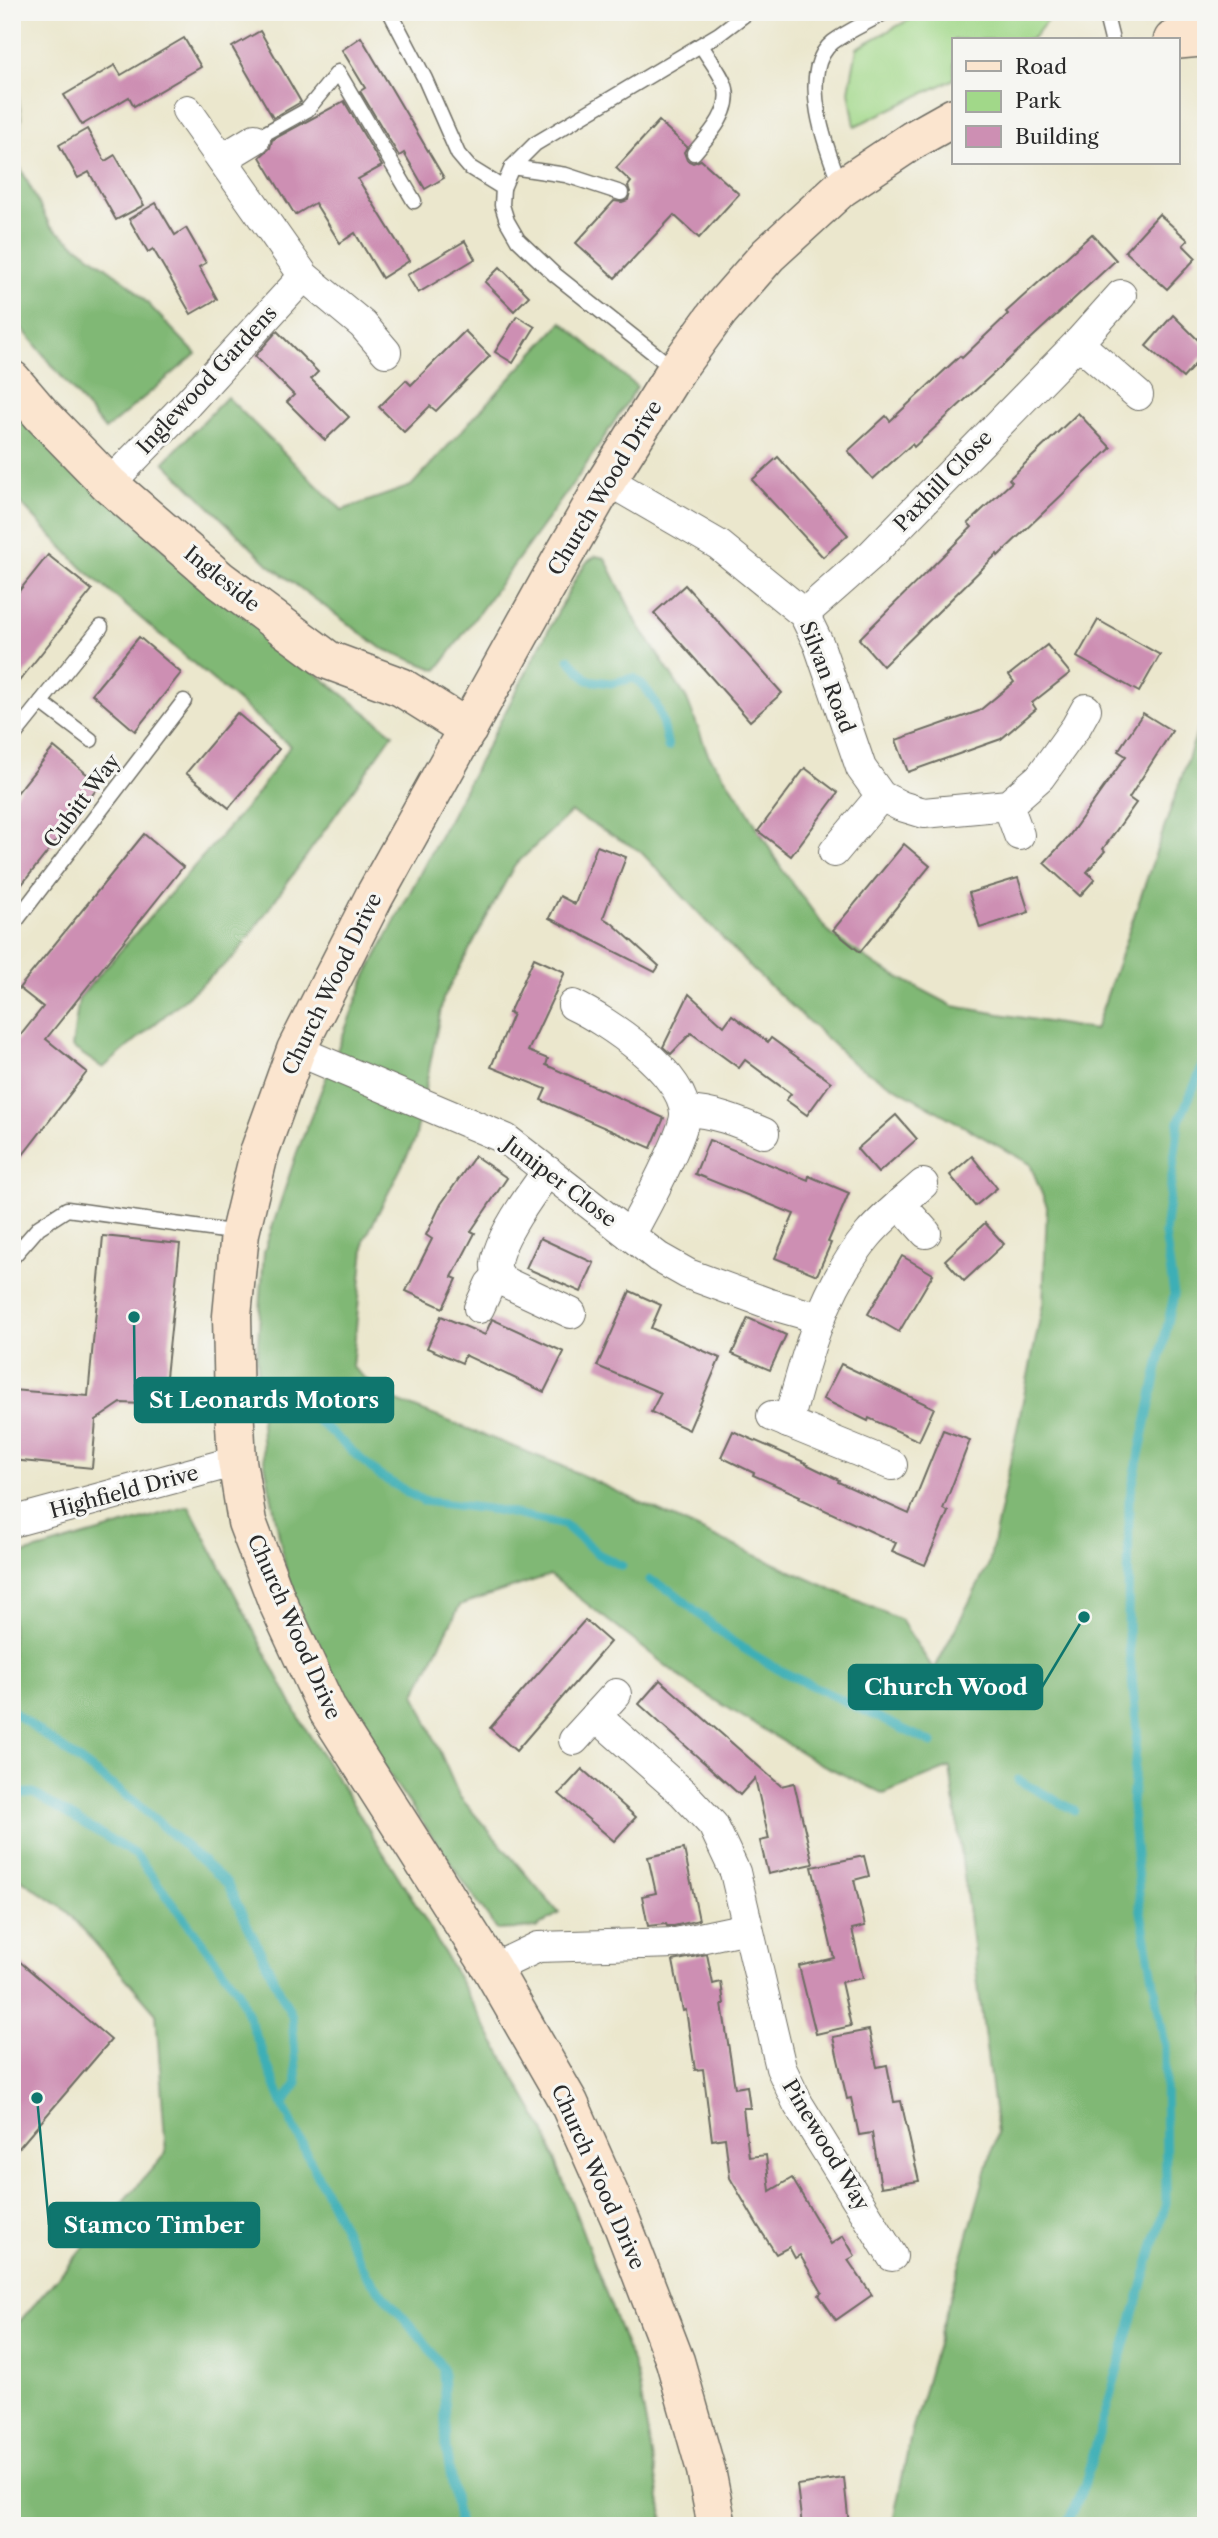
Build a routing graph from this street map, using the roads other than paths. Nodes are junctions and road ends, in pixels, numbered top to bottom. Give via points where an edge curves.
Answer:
1 (390, 12) edge
2 (748, 12) edge
3 (886, 12) edge
4 (1105, 12) edge
5 (1206, 37) edge
6 (1112, 38) edge
7 (1180, 39) edge
8 (701, 45) junction
9 (187, 110) dead end
10 (952, 118) edge
11 (255, 139) joint
12 (694, 153) dead end
13 (222, 159) junction
14 (512, 167) junction
15 (503, 188) junction
16 (841, 188) junction
17 (621, 194) dead end
18 (414, 201) dead end
19 (303, 276) junction
20 (1121, 295) dead end
21 (1078, 343) junction
22 (386, 352) dead end
23 (676, 370) junction
24 (12, 380) edge
25 (1138, 395) dead end
26 (607, 480) junction
27 (109, 484) junction
28 (804, 614) junction
29 (101, 627) dead end
30 (184, 701) dead end
31 (41, 702) junction
32 (1086, 709) dead end
33 (468, 729) junction
34 (12, 738) edge
35 (91, 740) dead end
36 (881, 796) junction
37 (1008, 805) junction
38 (1019, 835) dead end
39 (834, 852) dead end
40 (12, 926) edge
41 (573, 1006) dead end
42 (296, 1050) junction
43 (685, 1111) junction
44 (764, 1132) dead end
45 (548, 1171) junction
46 (923, 1184) dead end
47 (900, 1204) junction
48 (240, 1233) junction
49 (926, 1233) dead end
50 (630, 1235) junction
51 (12, 1258) edge
52 (499, 1275) junction
53 (478, 1308) dead end
54 (571, 1313) dead end
55 (819, 1318) junction
56 (237, 1461) junction
57 (891, 1465) dead end
58 (12, 1522) edge
59 (616, 1694) dead end
60 (596, 1716) junction
61 (574, 1740) dead end
62 (747, 1928) junction
63 (492, 1969) junction
64 (892, 2240) dead end
65 (717, 2526) edge

1 - 15 lane via 458,154 469,167
2 - 8 lane
3 - 16 lane via 832,43 818,61 823,140
4 - 6 lane
5 - 7 street
8 - 12 lane via 726,87 727,101
8 - 14 lane via 555,131
9 - 13 street
10 - 16 street, Church Wood Drive
11 - 13 street
11 - 18 lane via 306,110 338,72
13 - 19 street
14 - 15 lane
14 - 17 lane via 566,175
15 - 23 lane via 502,205 518,240
16 - 23 street, Church Wood Drive via 768,255
19 - 22 street via 363,325
19 - 27 street, Inglewood Gardens
20 - 21 street, Paxhill Close
21 - 25 street
21 - 28 street, Paxhill Close via 872,554
23 - 26 street, Church Wood Drive
24 - 27 street, Ingleside
26 - 28 street, Silvan Road via 719,545
26 - 33 street, Church Wood Drive
27 - 33 street, Ingleside via 220,580 328,660 401,687
28 - 36 street, Silvan Road via 819,645 860,768
29 - 31 lane
30 - 40 lane, Cubitt Way
31 - 34 lane
31 - 35 lane
32 - 37 street via 1040,777
33 - 42 street, Church Wood Drive via 374,897
36 - 37 street via 924,813
36 - 39 street
37 - 38 street
41 - 43 street via 624,1036 665,1071
42 - 45 street, Juniper Close via 506,1139
42 - 48 street, Church Wood Drive via 260,1150
43 - 44 street via 731,1119
43 - 50 street via 676,1142
45 - 50 street, Juniper Close
45 - 52 street via 503,1242 496,1264
46 - 47 street
47 - 49 street
47 - 55 street via 868,1235
48 - 51 lane via 67,1209 39,1227
48 - 56 street, Church Wood Drive via 232,1316
50 - 55 street, Juniper Close via 688,1274
52 - 53 street
52 - 54 street
55 - 57 street via 779,1419
56 - 58 street, Highfield Drive
56 - 63 street, Church Wood Drive via 247,1522 277,1601 328,1711
59 - 60 street
60 - 61 street
60 - 62 street, Pinewood Way via 713,1825 735,1872
62 - 63 street via 676,1943 538,1947
62 - 64 street, Pinewood Way via 781,2068 798,2104
63 - 65 street, Church Wood Drive via 569,2103 622,2223 675,2361

